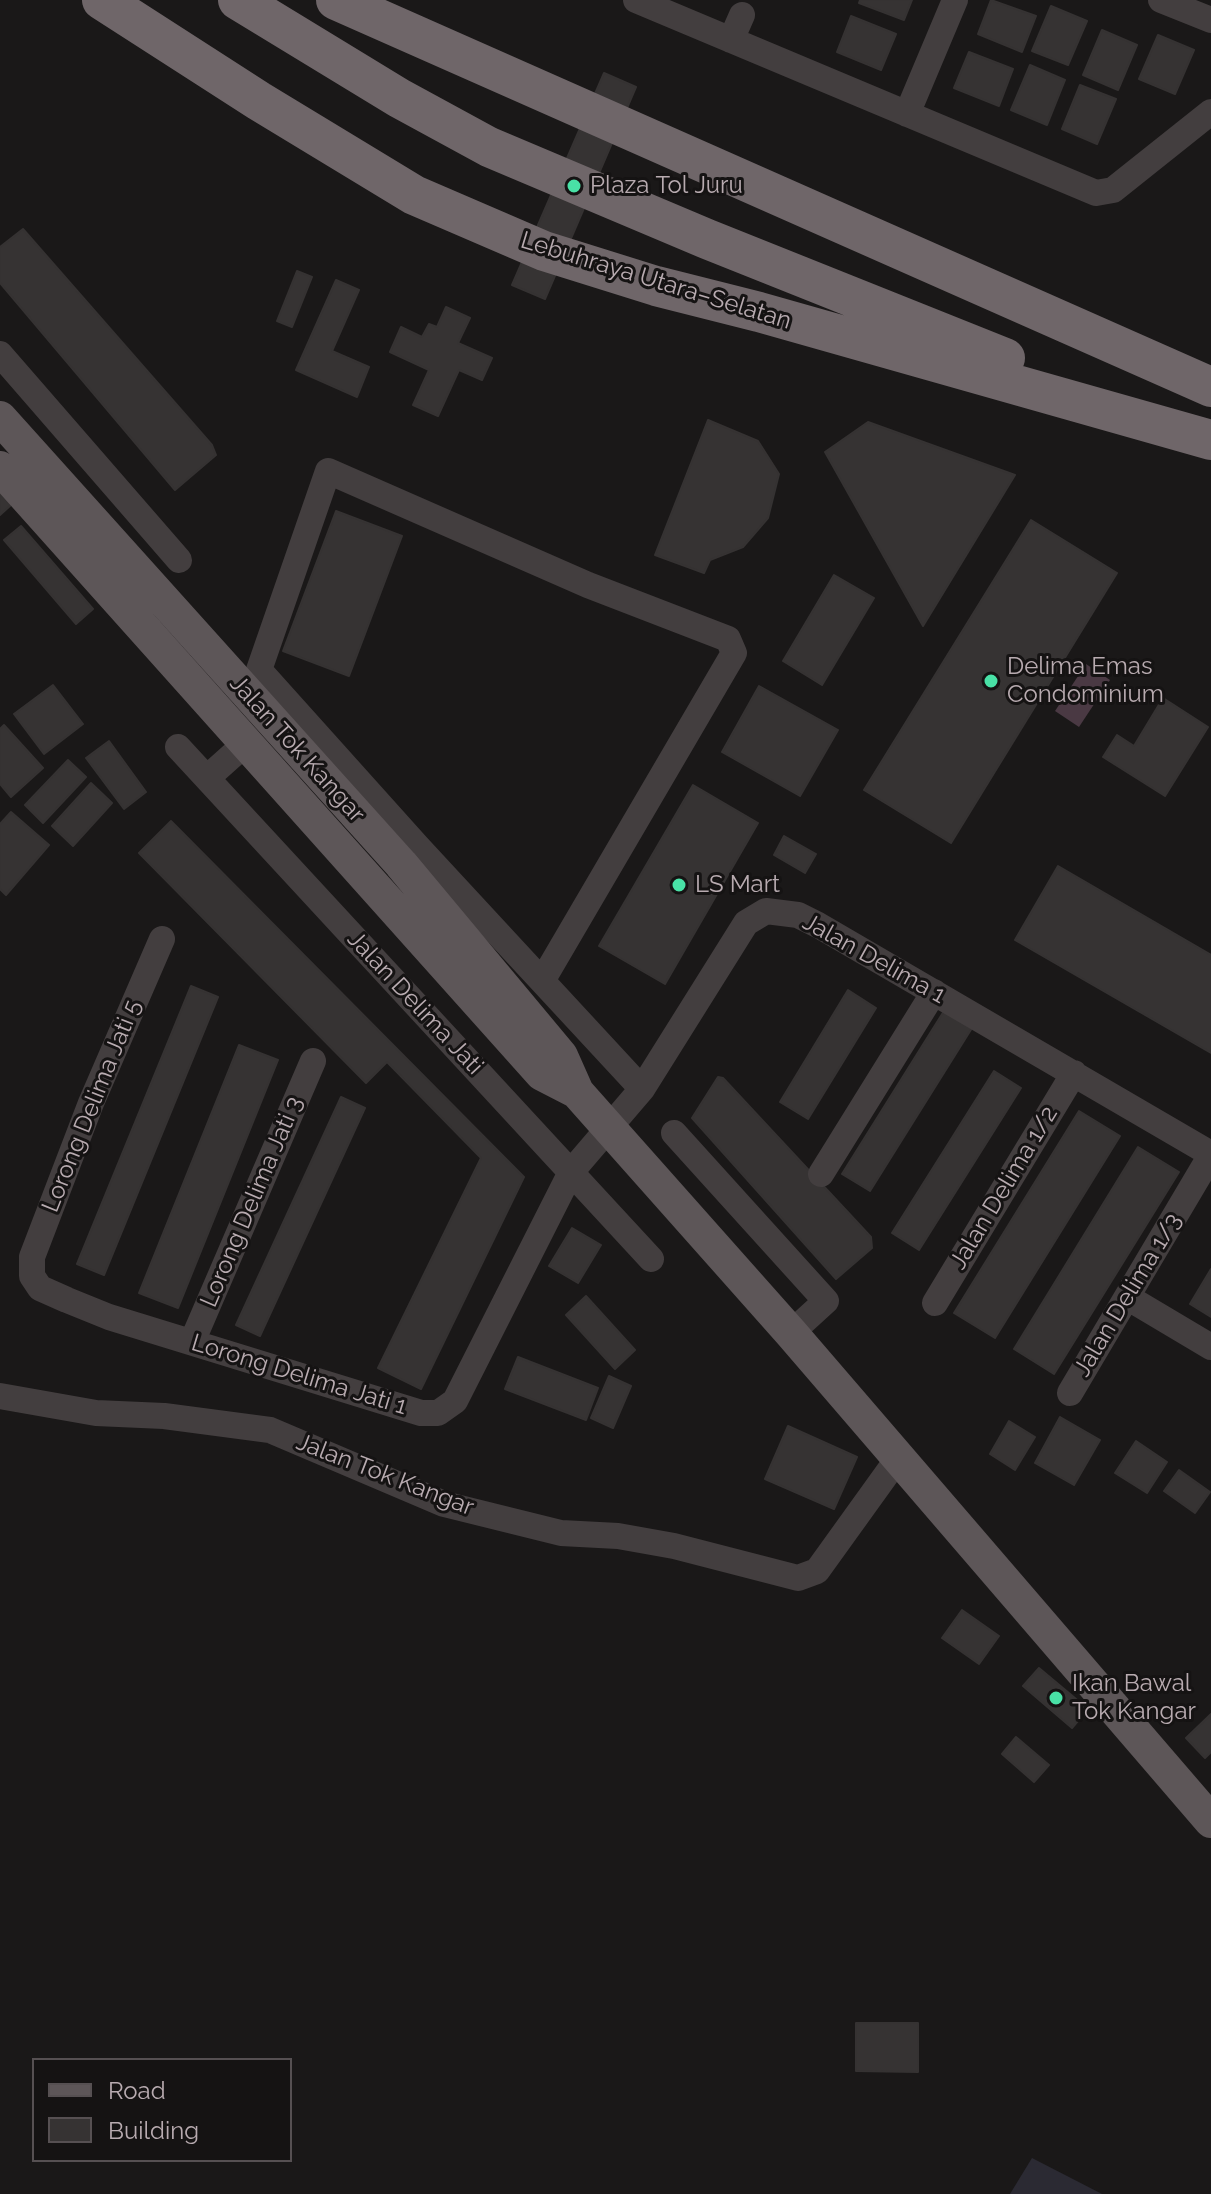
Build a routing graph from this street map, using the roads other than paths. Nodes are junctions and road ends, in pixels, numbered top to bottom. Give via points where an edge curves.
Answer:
1 (238, 0) edge
2 (336, 0) edge
3 (636, 0) edge
4 (955, 0) edge
5 (1161, 0) edge
6 (108, 14) edge
7 (742, 15) dead end
8 (1211, 20) edge
9 (731, 40) junction
10 (1211, 112) edge
11 (907, 114) junction
12 (0, 354) edge
13 (1211, 387) edge
14 (0, 418) edge
15 (1207, 438) edge
16 (0, 468) edge
17 (179, 560) dead end
18 (245, 744) junction
19 (178, 747) dead end
20 (207, 778) junction
21 (409, 855) junction
22 (162, 939) dead end
23 (542, 981) junction
24 (934, 992) junction
25 (313, 1061) dead end
26 (1074, 1073) junction
27 (642, 1089) junction
28 (577, 1092) junction
29 (609, 1129) junction
30 (674, 1133) dead end
31 (1211, 1155) edge
32 (571, 1172) junction
33 (821, 1174) dead end
34 (651, 1259) dead end
35 (32, 1276) joint
36 (1127, 1297) junction
37 (935, 1303) dead end
38 (791, 1333) junction
39 (192, 1342) junction
40 (1211, 1347) edge
41 (1070, 1393) dead end
42 (0, 1396) edge
43 (899, 1457) junction
44 (1211, 1821) edge

1 - 15 highway via 489,147
2 - 13 highway
3 - 9 street
4 - 11 street
5 - 8 street
6 - 15 highway, Lebuhraya Utara–Selatan via 414,195 544,251
7 - 9 street
9 - 11 street
10 - 11 street via 1113,190 1096,193
12 - 17 street
14 - 21 main road, Jalan Tok Kangar
16 - 18 main road, Jalan Tok Kangar
18 - 20 street
18 - 28 main road, Jalan Tok Kangar via 542,1074
19 - 20 street, Jalan Delima Jati
20 - 32 street, Jalan Delima Jati
21 - 23 street
21 - 23 street via 259,670 328,471 588,585 728,639 733,646 734,653
21 - 28 main road, Jalan Tok Kangar via 561,1056
22 - 35 street, Lorong Delima Jati 5 via 91,1103 32,1257
23 - 27 street
24 - 26 street, Jalan Delima 1
24 - 27 street, Jalan Delima 1 via 798,915 766,911 746,923
24 - 33 street
25 - 39 street, Lorong Delima Jati 3
26 - 31 street, Jalan Delima 1
26 - 37 street, Jalan Delima 1/2
27 - 29 street, Jalan Delima 1
28 - 29 main road, Jalan Tok Kangar
29 - 32 street, Lorong Delima Jati 1
29 - 38 main road, Jalan Tok Kangar
30 - 38 street via 826,1301
31 - 36 street, Jalan Delima 1/3
32 - 34 street, Jalan Delima Jati
32 - 39 street, Lorong Delima Jati 1 via 455,1401 438,1413 421,1413
35 - 39 street, Lorong Delima Jati 1 via 40,1288 67,1300
36 - 40 street
36 - 41 street, Jalan Delima 1/3
38 - 43 main road, Jalan Tok Kangar
42 - 43 street, Jalan Tok Kangar via 96,1413 270,1430 444,1504 561,1533 674,1546 798,1578 817,1571
43 - 44 main road, Jalan Tok Kangar

